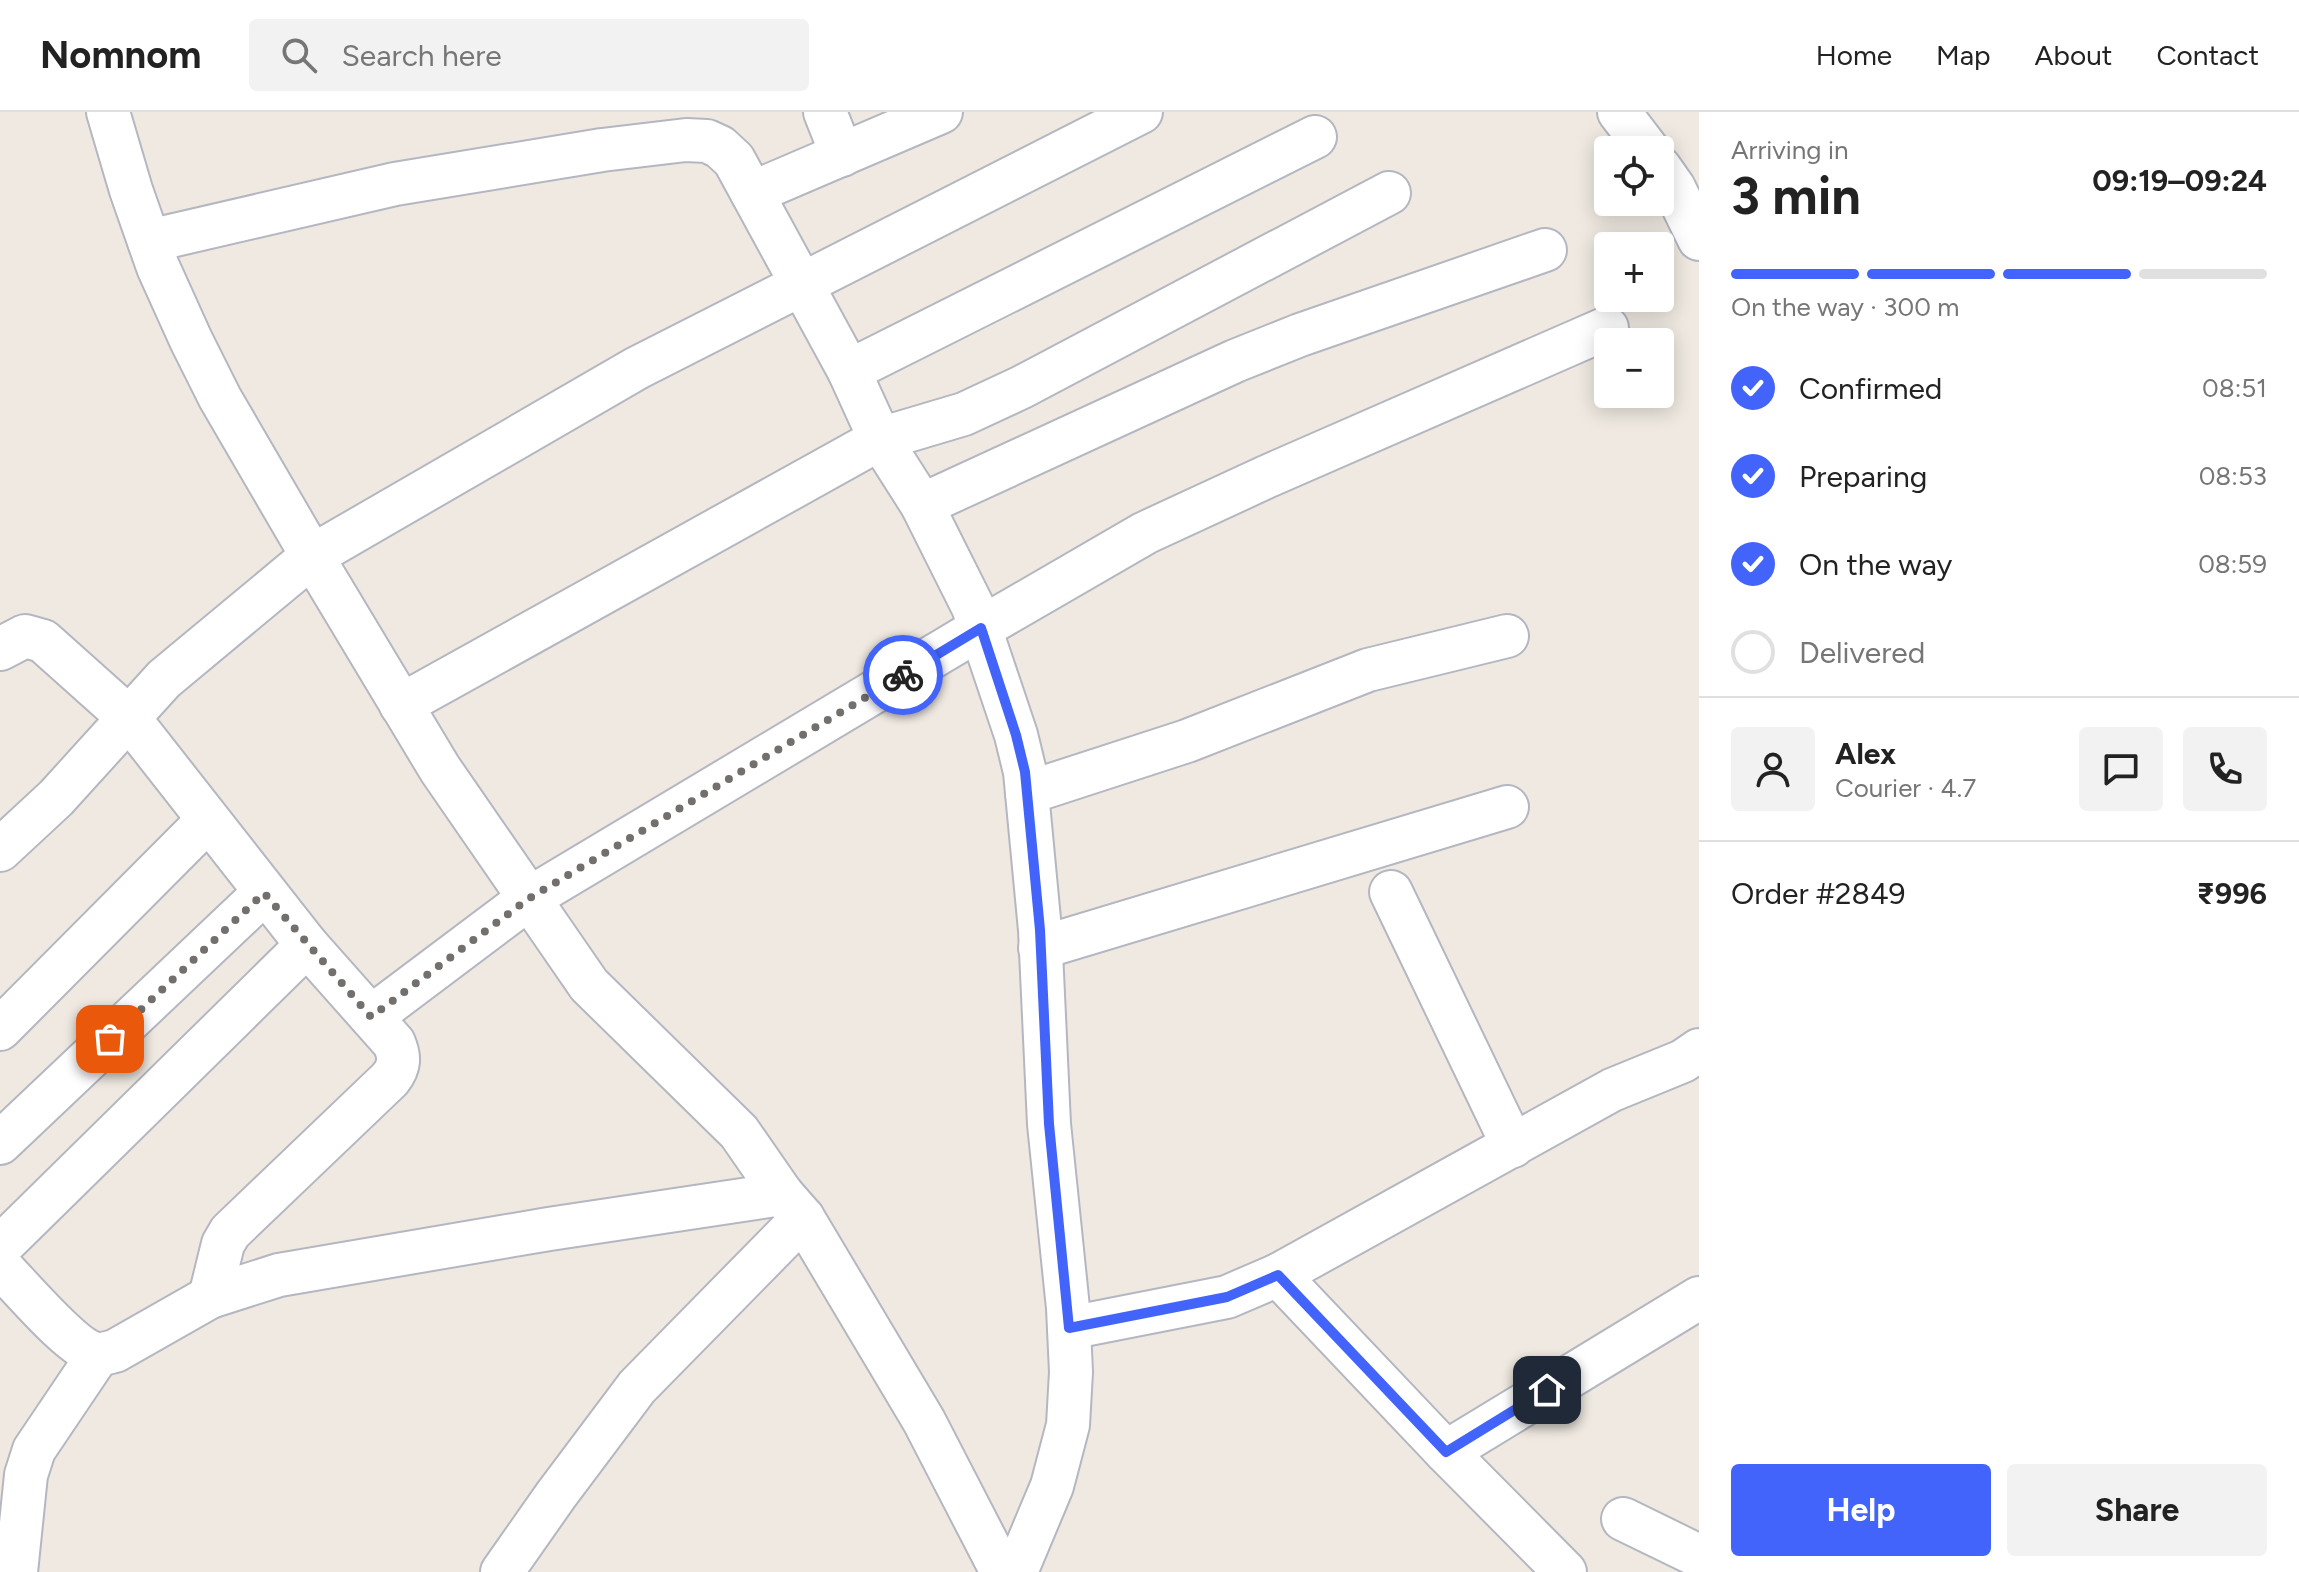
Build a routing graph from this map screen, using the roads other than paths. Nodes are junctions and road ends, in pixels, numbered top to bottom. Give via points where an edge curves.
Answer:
1 (108, 112) edge
2 (825, 112) edge
3 (941, 112) edge
4 (1141, 112) edge
5 (1619, 112) edge
6 (1637, 136) edge
7 (1315, 137) dead end
8 (842, 155) junction
9 (1674, 188) edge
10 (752, 193) junction
11 (1389, 193) dead end
12 (1699, 239) edge
13 (149, 241) junction
14 (1545, 250) dead end
15 (801, 283) junction
16 (1594, 334) edge
17 (849, 371) junction
18 (880, 439) junction
19 (922, 505) junction
20 (312, 556) junction
21 (981, 628) junction
22 (1507, 636) dead end
23 (0, 649) edge
24 (401, 705) junction
25 (128, 717) junction
26 (1027, 793) junction
27 (1507, 807) dead end
28 (208, 820) junction
29 (0, 850) edge
30 (1391, 892) dead end
31 (264, 893) junction
32 (528, 899) junction
33 (307, 945) junction
34 (1040, 948) junction
35 (371, 1017) junction
36 (0, 1029) edge
37 (1694, 1065) edge
38 (0, 1143) edge
39 (1513, 1146) junction
40 (793, 1206) junction
41 (0, 1247) edge
42 (0, 1266) edge
43 (1278, 1275) junction
44 (210, 1297) junction
45 (1699, 1298) edge
46 (1069, 1328) junction
47 (98, 1355) junction
48 (1446, 1452) junction
49 (13, 1483) edge
50 (1623, 1519) dead end
51 (1699, 1556) edge
52 (16, 1572) edge
53 (502, 1572) edge
54 (1002, 1572) edge
55 (1016, 1572) edge
56 (1565, 1572) edge

1 - 13 street
2 - 8 street
3 - 8 street
4 - 15 street
5 - 6 street
7 - 17 street
8 - 10 street
9 - 12 street
10 - 13 street via 734,160 720,147 686,140 395,184
10 - 15 street
11 - 18 street via 1022,387 964,414
13 - 20 street via 214,386
14 - 19 street via 1235,361
15 - 17 street
15 - 20 street via 637,368
16 - 21 street via 1145,533
17 - 18 street
18 - 19 street
18 - 24 street
19 - 21 street
20 - 24 street
20 - 25 street via 164,679
21 - 26 street via 1016,735
21 - 32 street
22 - 26 street via 1368,670 1187,741
23 - 25 street via 25,636 43,641
24 - 32 street
25 - 28 street
25 - 29 street via 56,798
26 - 34 street
27 - 34 street
28 - 31 street
28 - 36 street
30 - 39 street
31 - 33 street
31 - 38 street
32 - 35 street
32 - 40 street via 589,985 739,1132
33 - 35 street
33 - 41 street
34 - 46 street via 1049,1124
35 - 44 street via 394,1043 396,1071 230,1232
37 - 39 street via 1612,1090
39 - 43 street
40 - 44 street via 549,1229 279,1275
40 - 53 street via 637,1387
40 - 54 street via 924,1421
42 - 47 street via 61,1329
43 - 46 street via 1227,1297
43 - 48 street
44 - 47 street via 115,1351
45 - 48 street
46 - 55 street via 1068,1425 1052,1486
47 - 49 street
48 - 56 street
49 - 52 street
50 - 51 street

